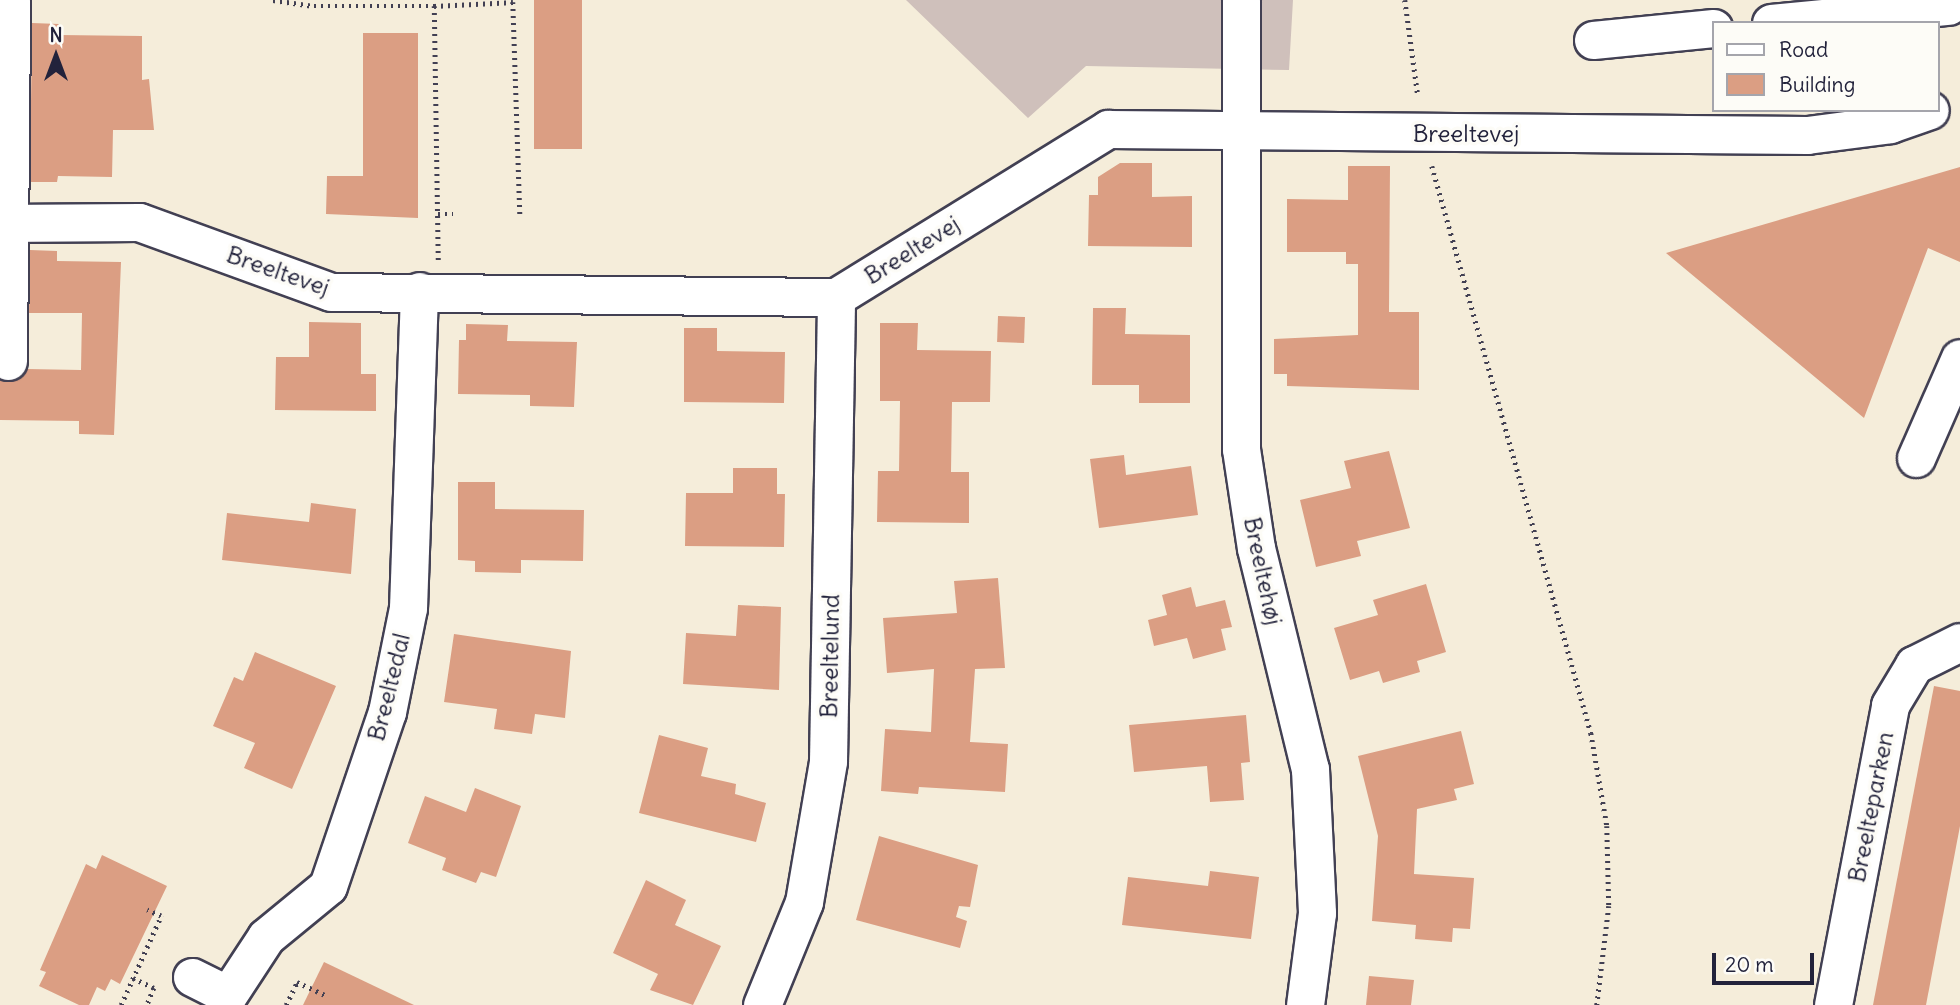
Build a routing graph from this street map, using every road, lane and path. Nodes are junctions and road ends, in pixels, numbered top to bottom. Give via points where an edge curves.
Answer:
1 (11, 0) edge
2 (274, 0) edge
3 (1241, 0) edge
4 (1405, 0) edge
5 (434, 6) junction
6 (1948, 6) dead end
7 (1794, 21) edge
8 (1712, 28) edge
9 (1593, 40) dead end
10 (5, 72) edge
11 (1960, 100) edge
12 (1939, 107) edge
13 (1924, 112) edge
14 (1805, 122) edge
15 (1240, 132) junction
16 (1423, 134) junction
17 (438, 214) junction
18 (453, 214) dead end
19 (520, 214) dead end
20 (5, 223) edge
21 (429, 292) junction
22 (836, 297) junction
23 (1960, 358) edge
24 (8, 361) dead end
25 (1916, 458) dead end
26 (1960, 642) edge
27 (147, 910) dead end
28 (192, 977) dead end
29 (133, 978) junction
30 (325, 995) dead end
31 (121, 1005) edge
32 (147, 1005) edge
33 (286, 1005) edge
34 (762, 1005) edge
35 (1305, 1005) edge
36 (1597, 1005) edge
37 (1833, 1005) edge

1 - 10 street
2 - 5 path via 314,6
3 - 15 street, Breeltehøj
4 - 16 path
5 - 17 path
5 - 19 path via 513,2
6 - 7 street
8 - 9 street
10 - 20 street
11 - 12 street
13 - 14 street, Breeltevej via 1891,124
14 - 16 street, Breeltevej
15 - 16 street, Breeltevej
15 - 22 street, Breeltevej via 1108,130
15 - 35 street, Breeltehøj via 1241,449 1256,548 1310,769 1317,913
16 - 36 path via 1591,733 1606,826 1609,906
17 - 18 path
17 - 21 path
20 - 21 street, Breeltevej via 139,222 331,292
20 - 24 street
21 - 22 street, Breeltevej
21 - 28 street, Breeltedal via 408,608 387,712 328,886 266,937 228,995
22 - 34 street, Breeltelund via 828,761 804,902
23 - 25 street
26 - 37 street, Breelteparken via 1914,665 1890,705
27 - 29 path via 161,916
29 - 31 path
29 - 32 path via 154,988
30 - 33 path via 297,982

